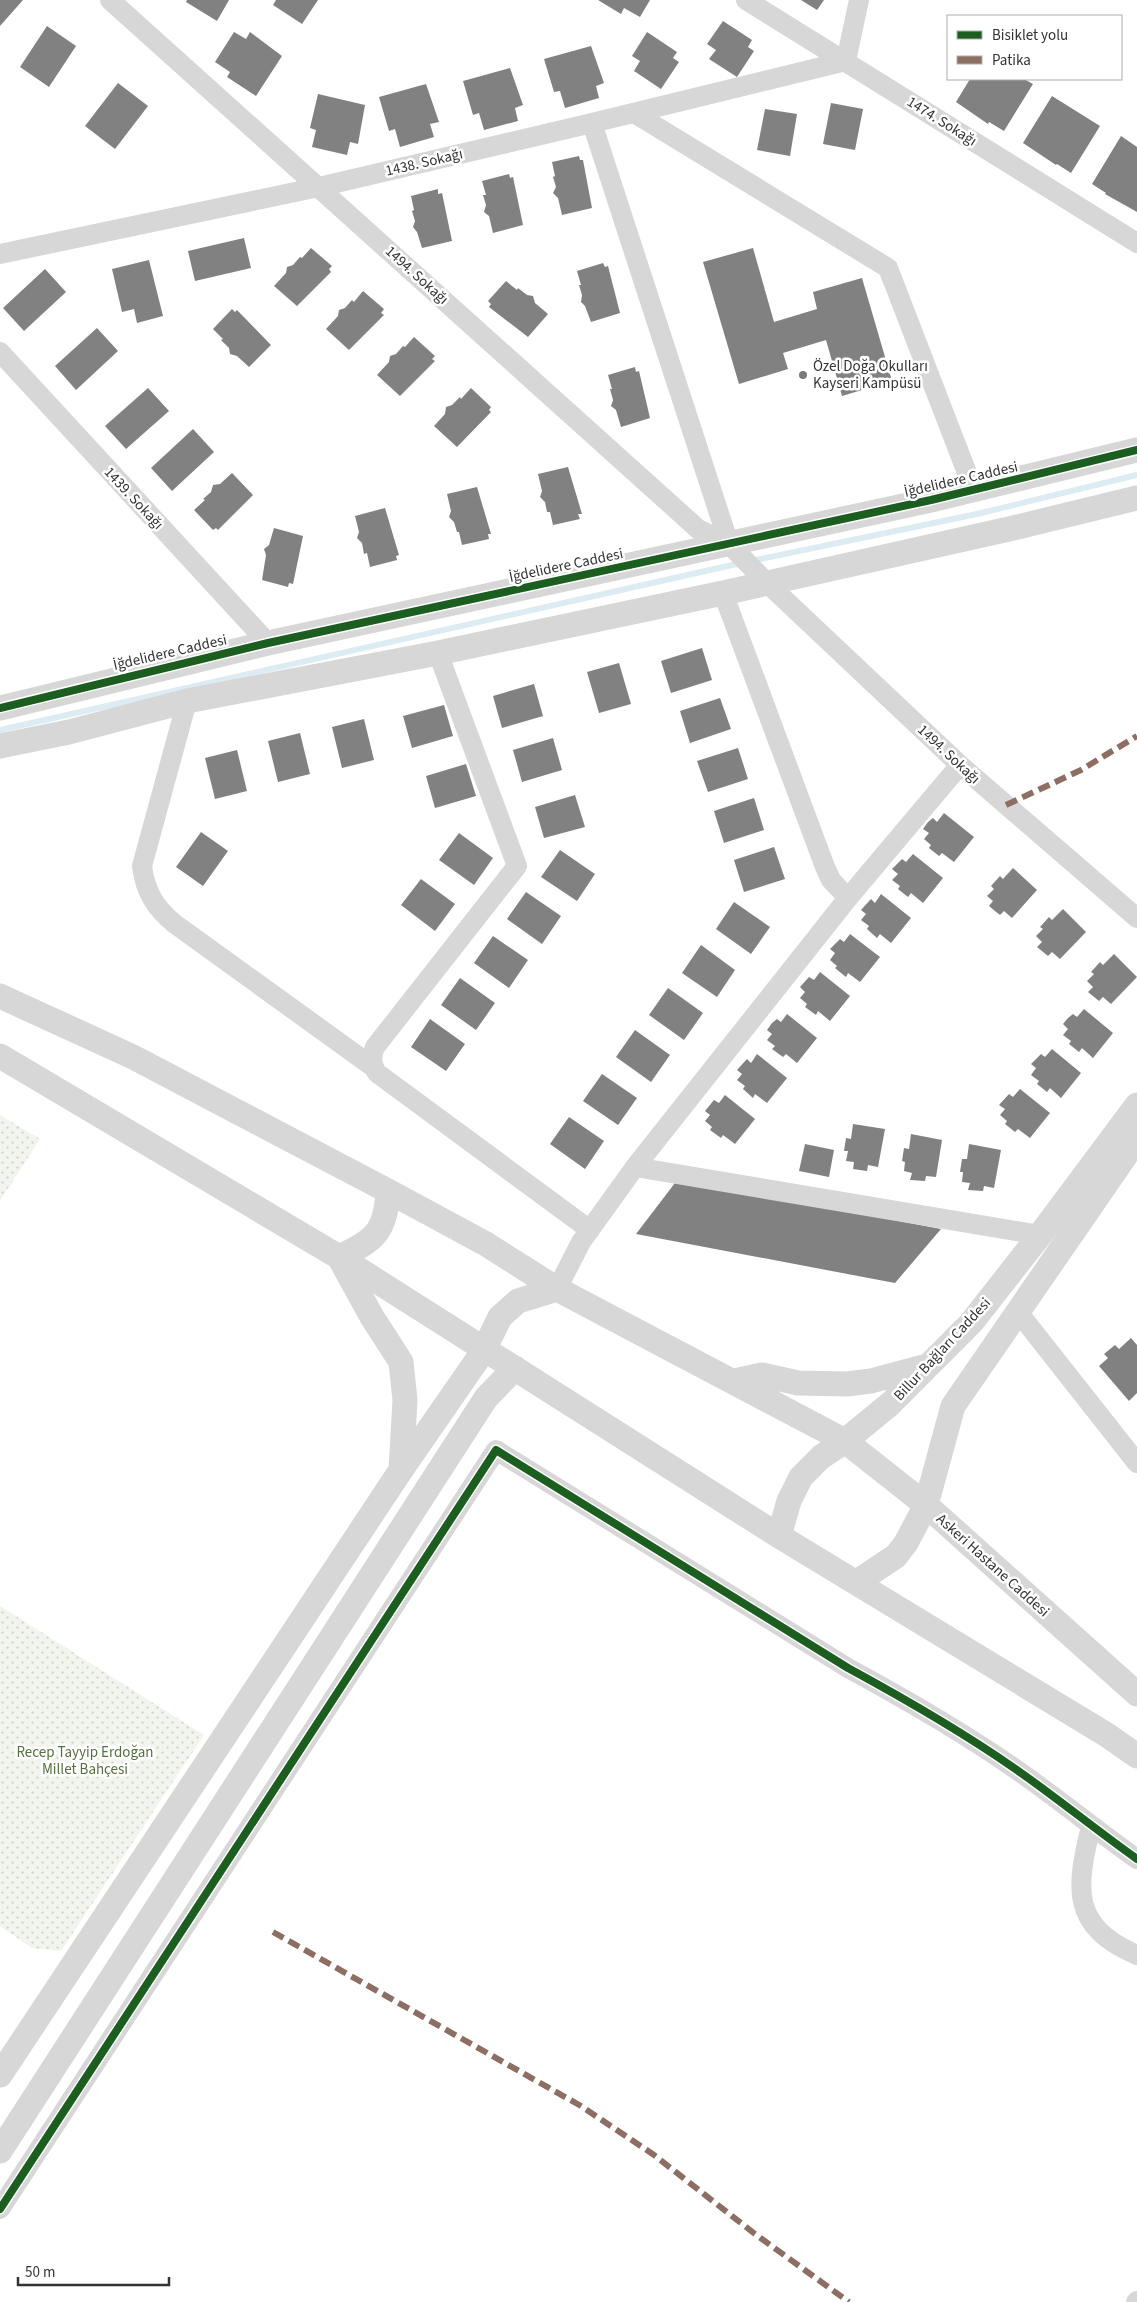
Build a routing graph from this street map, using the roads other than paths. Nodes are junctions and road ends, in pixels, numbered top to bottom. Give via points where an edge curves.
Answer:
1 (110, 0) edge
2 (746, 0) edge
3 (859, 0) edge
4 (846, 60) junction
5 (634, 113) junction
6 (592, 123) junction
7 (319, 187) junction
8 (1137, 243) edge
9 (0, 254) edge
10 (0, 352) edge
11 (1137, 450) edge
12 (974, 491) junction
13 (1137, 498) edge
14 (731, 546) junction
15 (760, 575) junction
16 (723, 593) junction
17 (268, 643) junction
18 (438, 654) junction
19 (187, 701) junction
20 (0, 708) edge
21 (0, 746) edge
22 (960, 765) junction
23 (848, 898) junction
24 (1137, 918) edge
25 (0, 996) edge
26 (0, 1056) edge
27 (373, 1067) junction
28 (1137, 1105) edge
29 (1137, 1139) edge
30 (635, 1167) junction
31 (388, 1192) junction
32 (590, 1230) junction
33 (1040, 1236) junction
34 (339, 1257) junction
35 (557, 1289) junction
36 (1018, 1312) junction
37 (484, 1350) junction
38 (926, 1366) junction
39 (514, 1368) junction
40 (734, 1381) junction
41 (846, 1441) junction
42 (1137, 1463) edge
43 (401, 1470) junction
44 (926, 1505) junction
45 (779, 1536) junction
46 (857, 1582) junction
47 (1137, 1694) edge
48 (1137, 1756) edge
49 (1091, 1826) junction
50 (1137, 1860) edge
51 (1137, 1954) edge
52 (0, 2075) edge
53 (0, 2151) edge
54 (0, 2209) edge

1 - 7 street, 1494. Sokağı
2 - 4 street, 1474. Sokağı
3 - 4 street
4 - 5 street, 1438. Sokağı
4 - 8 street, 1474. Sokağı
5 - 6 street, 1438. Sokağı
5 - 12 street via 888,268
6 - 7 street, 1438. Sokağı
6 - 14 street
7 - 9 street, 1438. Sokağı
7 - 14 street, 1494. Sokağı via 698,528
10 - 17 street, 1439. Sokağı
11 - 12 street, İğdelidere Caddesi
12 - 14 street, İğdelidere Caddesi
13 - 15 street via 1001,531
14 - 15 street, 1494. Sokağı
14 - 17 street, İğdelidere Caddesi
15 - 16 street
15 - 22 street, 1494. Sokağı
16 - 18 street
16 - 23 street via 824,867
17 - 20 street, İğdelidere Caddesi
18 - 19 street
18 - 27 street via 517,866 375,1047
19 - 21 street via 70,732
19 - 27 street via 142,866 154,904 175,924
22 - 23 street
22 - 24 street, 1494. Sokağı
23 - 30 street
25 - 31 street, Askeri Hastane Caddesi via 133,1057
26 - 34 street
27 - 32 street
28 - 33 street, Billur Bağları Caddesi
29 - 36 street
30 - 32 street
30 - 33 street
31 - 34 street via 379,1232 371,1240
31 - 35 street, Askeri Hastane Caddesi via 486,1244
32 - 35 street
33 - 38 street, Billur Bağları Caddesi via 971,1323
34 - 37 street
34 - 43 street via 401,1362 404,1400
35 - 37 street via 518,1301 507,1309
35 - 40 street, Askeri Hastane Caddesi
36 - 42 street
36 - 44 street via 953,1406
37 - 39 street
37 - 43 street
38 - 40 street via 847,1384 798,1383 762,1375
38 - 41 street, Billur Bağları Caddesi via 890,1404
39 - 45 street
39 - 53 street via 486,1398
40 - 41 street, Askeri Hastane Caddesi
41 - 44 street, Askeri Hastane Caddesi
41 - 45 street, Billur Bağları Caddesi via 801,1477
43 - 52 street
44 - 46 street via 915,1529 896,1556
44 - 47 street, Askeri Hastane Caddesi
45 - 46 street
46 - 48 street
49 - 50 street
49 - 51 street via 1083,1870 1084,1910 1104,1936
49 - 54 street via 1016,1769 961,1733 848,1668 496,1450

